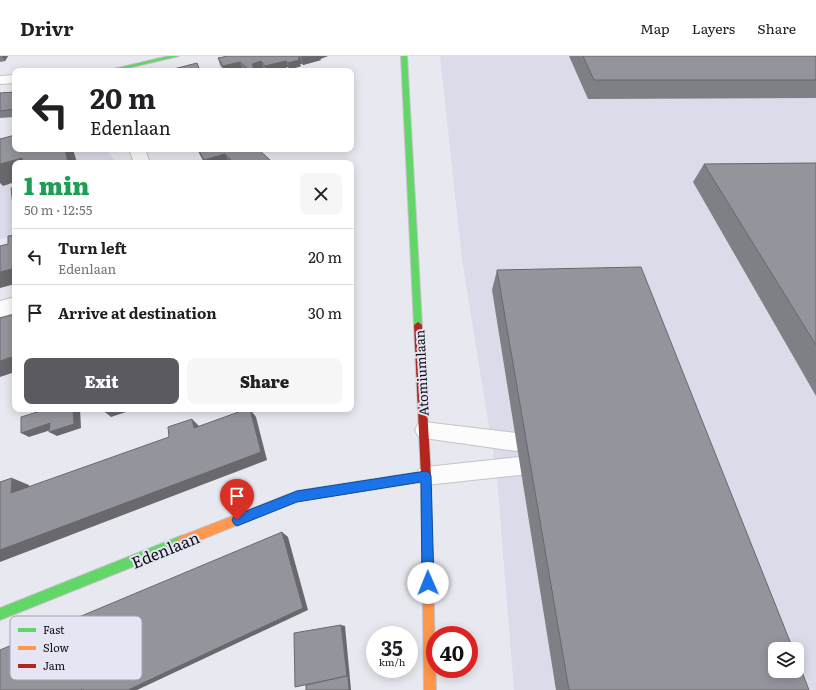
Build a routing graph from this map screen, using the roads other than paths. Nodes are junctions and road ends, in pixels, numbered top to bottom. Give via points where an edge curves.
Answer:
1 (176, 56) edge
2 (404, 56) edge
3 (122, 68) edge
4 (12, 79) edge
5 (0, 80) edge
6 (12, 306) edge
7 (0, 309) edge
8 (424, 430) junction
9 (516, 442) dead end
10 (520, 466) dead end
11 (426, 476) junction
12 (0, 614) edge
13 (430, 690) edge

1 - 3 street
2 - 8 street, Atomiumlaan
4 - 5 street
6 - 7 street
8 - 9 lane
8 - 11 street, Atomiumlaan
10 - 11 lane
11 - 12 street, Edenlaan via 297,496
11 - 13 street, Atomiumlaan

